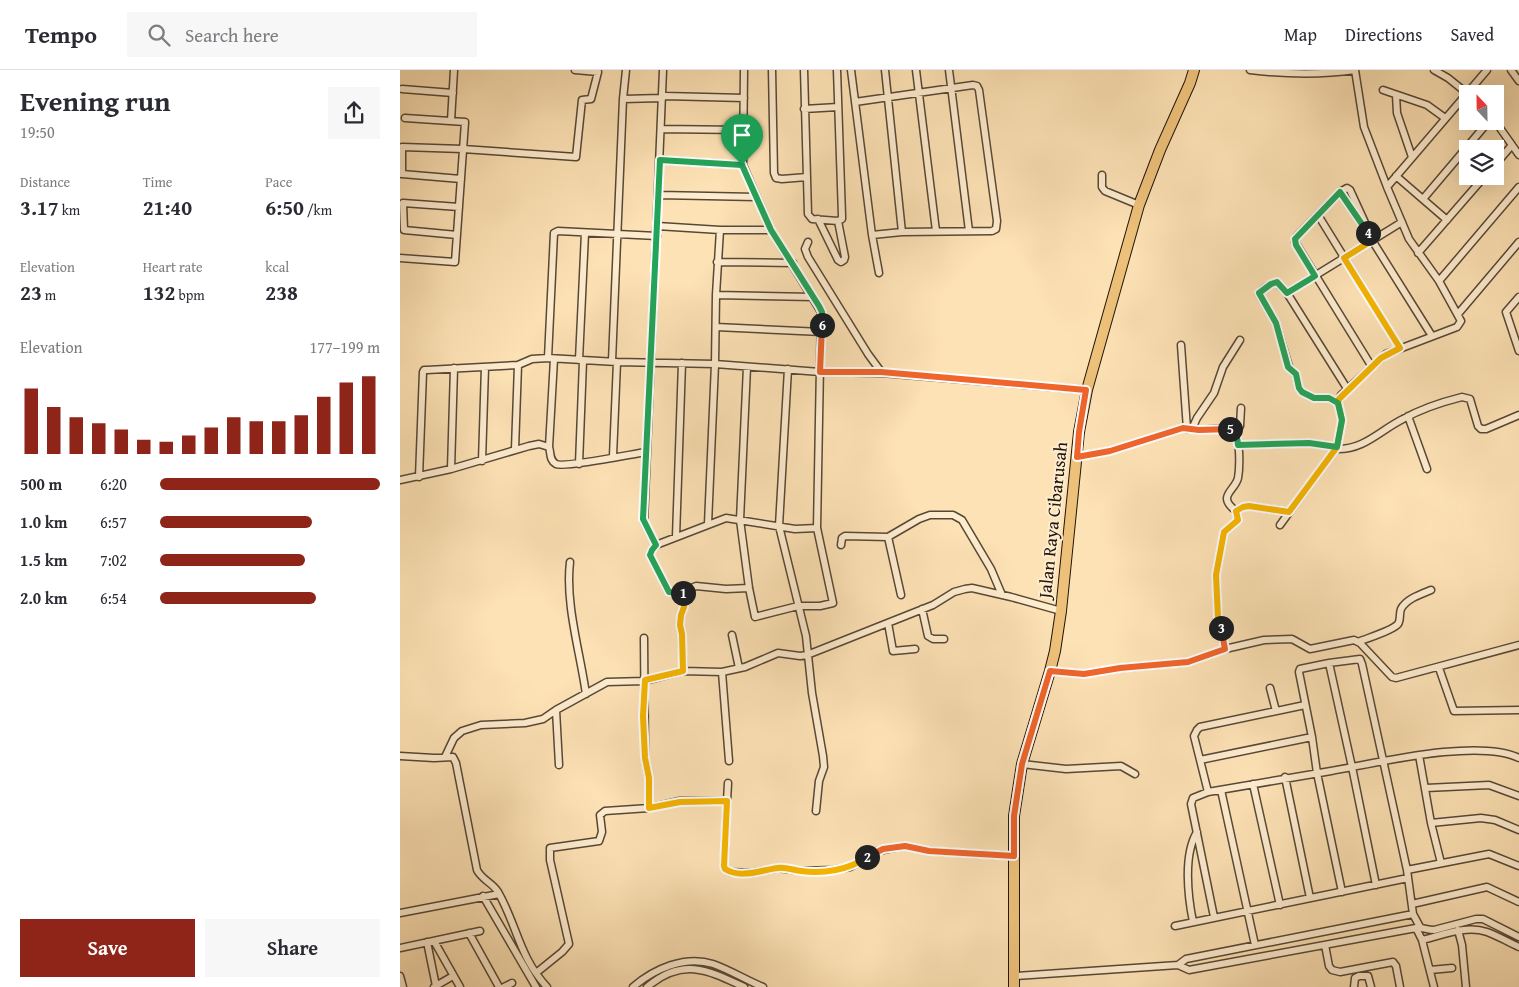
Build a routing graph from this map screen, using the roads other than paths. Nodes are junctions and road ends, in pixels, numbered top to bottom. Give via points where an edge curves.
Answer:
1 (454, 70) edge
2 (575, 70) edge
3 (626, 70) edge
4 (664, 70) edge
5 (744, 70) edge
6 (772, 70) edge
7 (804, 70) edge
8 (837, 70) edge
9 (851, 70) edge
10 (885, 70) edge
11 (916, 70) edge
12 (949, 70) edge
13 (1194, 70) edge
14 (1250, 70) edge
15 (1355, 70) edge
16 (1434, 70) edge
17 (1487, 70) edge
18 (1510, 70) edge
19 (1266, 71) edge
20 (1519, 81) edge
21 (1474, 85) edge
22 (1459, 87) edge
23 (951, 88) junction
24 (402, 89) dead end
25 (1383, 90) dead end
26 (919, 92) junction
27 (453, 93) junction
28 (888, 96) junction
29 (1396, 96) junction
30 (662, 98) junction
31 (744, 98) junction
32 (623, 99) junction
33 (855, 102) junction
34 (1459, 102) edge
35 (838, 107) junction
36 (804, 109) junction
37 (406, 118) dead end
38 (1445, 118) junction
39 (450, 121) junction
40 (661, 128) junction
41 (743, 130) junction
42 (1481, 130) edge
43 (1501, 130) edge
44 (1512, 145) junction
45 (463, 149) junction
46 (1504, 154) edge
47 (1519, 155) edge
48 (1412, 157) junction
49 (660, 160) junction
50 (742, 165) junction
51 (1102, 174) dead end
52 (1396, 176) junction
53 (807, 177) junction
54 (461, 179) junction
55 (1477, 185) edge
56 (1387, 187) junction
57 (1519, 187) edge
58 (659, 194) junction
59 (756, 197) junction
60 (1423, 199) junction
61 (1139, 205) junction
62 (459, 207) junction
63 (1318, 215) junction
64 (818, 219) junction
65 (1447, 220) junction
66 (838, 221) junction
67 (1402, 222) junction
68 (657, 226) junction
69 (720, 230) junction
70 (771, 230) junction
71 (936, 231) junction
72 (969, 231) junction
73 (902, 232) junction
74 (585, 233) junction
75 (617, 233) junction
76 (457, 234) junction
77 (872, 235) junction
78 (657, 236) junction
79 (1373, 240) junction
80 (808, 242) dead end
81 (1518, 244) edge
82 (1418, 253) junction
83 (400, 258) edge
84 (1344, 258) junction
85 (717, 262) junction
86 (792, 263) junction
87 (879, 273) dead end
88 (1315, 276) junction
89 (1439, 281) junction
90 (1287, 293) junction
91 (716, 295) junction
92 (813, 297) junction
93 (1519, 297) edge
94 (1458, 314) junction
95 (716, 327) junction
96 (822, 332) junction
97 (1432, 336) junction
98 (1517, 339) edge
99 (1240, 340) dead end
100 (1181, 345) dead end
101 (1400, 348) junction
102 (1519, 351) edge
103 (551, 359) junction
104 (581, 360) junction
105 (614, 362) junction
106 (650, 362) junction
107 (682, 363) junction
108 (518, 364) junction
109 (715, 364) junction
110 (485, 366) junction
111 (747, 367) junction
112 (1372, 367) junction
113 (454, 368) junction
114 (788, 369) junction
115 (820, 372) junction
116 (882, 373) junction
117 (1086, 390) junction
118 (1348, 390) junction
119 (1338, 403) junction
120 (1241, 408) dead end
121 (1519, 415) edge
122 (1408, 416) junction
123 (1190, 429) junction
124 (1236, 432) junction
125 (1238, 445) junction
126 (549, 446) junction
127 (1337, 448) junction
128 (515, 450) junction
129 (646, 452) junction
130 (613, 456) junction
131 (1077, 457) junction
132 (482, 461) junction
133 (579, 464) junction
134 (451, 469) junction
135 (1427, 469) dead end
136 (400, 473) edge
137 (419, 476) junction
138 (408, 479) junction
139 (400, 480) edge
140 (1236, 511) junction
141 (1289, 512) junction
142 (740, 520) junction
143 (708, 524) junction
144 (1280, 525) dead end
145 (778, 526) junction
146 (817, 528) junction
147 (676, 537) junction
148 (888, 537) junction
149 (656, 545) junction
150 (841, 545) dead end
151 (570, 562) dead end
152 (749, 588) junction
153 (1431, 590) dead end
154 (683, 592) junction
155 (901, 596) dead end
156 (1002, 596) junction
157 (798, 606) junction
158 (922, 609) junction
159 (1061, 611) junction
160 (888, 623) junction
161 (732, 635) dead end
162 (644, 638) dead end
163 (944, 639) dead end
164 (1358, 642) junction
165 (1519, 645) edge
166 (915, 649) dead end
167 (1225, 649) junction
168 (807, 655) junction
169 (1329, 663) junction
170 (739, 668) junction
171 (1438, 668) junction
172 (683, 671) junction
173 (1050, 671) junction
174 (722, 672) junction
175 (645, 680) junction
176 (1270, 688) dead end
177 (586, 694) junction
178 (1306, 705) junction
179 (556, 710) junction
180 (1519, 710) edge
181 (1276, 711) junction
182 (1312, 737) junction
183 (1420, 755) junction
184 (400, 756) edge
185 (445, 757) junction
186 (1519, 758) edge
187 (1200, 760) junction
188 (729, 761) dead end
189 (1384, 761) junction
190 (1022, 764) junction
191 (559, 765) dead end
192 (1352, 767) junction
193 (1317, 773) junction
194 (1135, 774) dead end
195 (1285, 778) junction
196 (728, 783) dead end
197 (1253, 784) junction
198 (1426, 788) junction
199 (1221, 790) junction
200 (1208, 792) junction
201 (1519, 796) edge
202 (727, 801) junction
203 (649, 808) junction
204 (816, 811) dead end
205 (1431, 823) junction
206 (1519, 830) edge
207 (1197, 832) junction
208 (1014, 856) junction
209 (1441, 863) junction
210 (1519, 866) edge
211 (1407, 870) junction
212 (1408, 878) junction
213 (1376, 885) junction
214 (1342, 892) junction
215 (499, 894) junction
216 (484, 896) junction
217 (1310, 898) junction
218 (1519, 902) edge
219 (1280, 904) junction
220 (1412, 904) junction
221 (1248, 911) junction
222 (400, 913) edge
223 (1413, 914) junction
224 (1214, 917) junction
225 (1193, 922) junction
226 (1174, 926) dead end
227 (1418, 928) junction
228 (1458, 930) junction
229 (480, 931) dead end
230 (469, 933) junction
231 (1519, 936) edge
232 (1422, 940) junction
233 (430, 942) junction
234 (1325, 945) junction
235 (1255, 946) junction
236 (1519, 947) edge
237 (400, 948) edge
238 (1178, 965) junction
239 (1452, 968) dead end
240 (1430, 970) junction
241 (536, 973) junction
242 (400, 976) edge
243 (454, 976) junction
244 (1015, 976) junction
245 (512, 983) dead end
246 (403, 987) edge
247 (435, 987) edge
248 (460, 987) edge
249 (499, 987) edge
250 (504, 987) edge
251 (536, 987) edge
252 (547, 987) edge
253 (634, 987) edge
254 (647, 987) edge
255 (744, 987) edge
256 (763, 987) edge
257 (1014, 987) edge
258 (1354, 987) edge
259 (1371, 987) edge
260 (1400, 987) edge
261 (1434, 987) edge
262 (1466, 987) edge

1 - 27 street
2 - 45 street via 598,72 591,100 582,100 576,157
3 - 32 street
4 - 30 street
5 - 31 street
6 - 53 street via 774,174 782,179
7 - 36 street
8 - 35 street
9 - 33 street
10 - 28 street
11 - 26 street
12 - 23 street
13 - 61 main road, Jalan Raya Cibarusah
14 - 19 street
15 - 19 street via 1337,73
15 - 56 street via 1364,126
16 - 22 street
17 - 21 street
18 - 20 street
23 - 26 street
23 - 72 street
23 - 72 street via 975,85 979,90 997,221 996,229 992,231
24 - 27 street
25 - 29 street
26 - 28 street
26 - 71 street
27 - 39 street
28 - 33 street
28 - 73 street
29 - 38 street via 1416,100
29 - 48 street via 1397,113
30 - 31 street
30 - 32 street
30 - 40 street
31 - 41 street
32 - 75 street
33 - 77 street
34 - 38 street
35 - 36 street
35 - 66 street via 842,216
36 - 53 street
37 - 39 street
38 - 48 street
39 - 45 street via 465,122
40 - 41 street
40 - 49 street
41 - 50 street
42 - 60 street
43 - 44 street
44 - 46 street
44 - 47 street
45 - 54 street
45 - 54 street via 402,147 402,174
48 - 52 street
49 - 50 street
49 - 58 street
50 - 59 street
51 - 61 street via 1103,190
52 - 56 street
52 - 60 street
53 - 64 street via 808,214 810,218
54 - 62 street
55 - 65 street
56 - 67 street
57 - 89 street
58 - 59 street
58 - 68 street
59 - 70 street
60 - 65 street
61 - 117 main road, Jalan Raya Cibarusah
62 - 76 street
62 - 76 street via 403,203 404,230
63 - 79 street via 1348,188
63 - 84 street
63 - 88 street via 1295,242
64 - 66 street
64 - 66 street via 841,262 845,257
65 - 82 street
67 - 79 street
67 - 82 street
68 - 69 street
68 - 78 street
69 - 70 street
69 - 85 street
70 - 86 street
71 - 72 street
71 - 73 street
73 - 77 street
74 - 75 street
74 - 103 street via 554,233
74 - 104 street
75 - 78 street
75 - 105 street
76 - 83 street via 455,262
77 - 87 street
78 - 106 street
79 - 84 street
79 - 97 street
80 - 116 street via 805,249 808,257
81 - 94 street
82 - 89 street
84 - 88 street
84 - 101 street
85 - 86 street
85 - 91 street
86 - 92 street
88 - 90 street
88 - 112 street
89 - 94 street
90 - 118 street
90 - 119 street via 1277,282 1259,294 1276,323 1288,367 1296,374 1299,388 1306,395 1329,398
91 - 92 street
91 - 95 street
92 - 96 street via 822,312
93 - 98 street via 1506,312
94 - 97 street via 1460,321 1457,327
95 - 96 street
95 - 109 street
96 - 115 street
97 - 101 street
98 - 102 street
99 - 123 street via 1223,367 1214,393
100 - 123 street
101 - 112 street via 1386,354
103 - 104 street
103 - 108 street via 532,359
103 - 126 street
104 - 105 street
104 - 133 street
105 - 106 street
105 - 130 street
106 - 107 street
106 - 129 street
107 - 109 street
107 - 147 street
108 - 110 street
108 - 128 street
109 - 111 street
109 - 143 street
110 - 113 street
110 - 132 street
111 - 114 street
111 - 142 street
112 - 118 street
113 - 134 street
113 - 137 street via 424,370
114 - 115 street
114 - 145 street
115 - 116 street
115 - 146 street
116 - 117 street
117 - 131 main road, Jalan Raya Cibarusah
118 - 119 street
119 - 127 street via 1342,420
120 - 124 street via 1240,426
121 - 122 street via 1480,429 1471,402 1465,397
122 - 127 street via 1364,444 1348,450
122 - 135 street
123 - 124 street via 1228,428
123 - 131 street
124 - 125 street
125 - 127 street via 1309,443
125 - 140 street via 1238,478 1228,495 1231,507
126 - 128 street via 534,445
126 - 133 street via 551,459 556,464
127 - 141 street
128 - 132 street
129 - 130 street
129 - 149 street via 643,519
130 - 133 street
131 - 159 main road, Jalan Raya Cibarusah
132 - 134 street
134 - 137 street
136 - 138 street
137 - 138 street
138 - 139 street
140 - 141 street via 1249,506
140 - 167 street via 1238,520 1224,532 1216,575 1218,618
141 - 144 street
142 - 143 street via 722,519
142 - 145 street
142 - 152 street
143 - 147 street
145 - 146 street
145 - 157 street
146 - 157 street via 833,603
147 - 149 street
148 - 150 street via 848,536 842,538
148 - 155 street
148 - 156 street via 924,517 953,515 962,520 991,569
149 - 154 street via 650,555 669,592
151 - 177 street via 570,604
152 - 154 street via 696,586
152 - 157 street via 755,617
153 - 164 street via 1401,608 1395,627
154 - 172 street via 680,625
156 - 158 street via 965,589
156 - 159 street
157 - 168 street
158 - 160 street
158 - 163 street via 928,636
159 - 173 main road, Jalan Raya Cibarusah
160 - 166 street via 893,651
160 - 168 street
161 - 170 street
162 - 175 street
164 - 167 street via 1349,640 1310,649 1292,640 1264,640
164 - 171 street via 1394,678
165 - 171 street
167 - 173 street via 1188,662 1084,674
168 - 170 street via 778,653
168 - 204 street via 824,761
169 - 178 street via 1299,671
169 - 189 street via 1361,660
169 - 192 street
170 - 174 street
171 - 180 street via 1454,711
172 - 174 street
172 - 175 street
173 - 190 main road, Jalan Raya Cibarusah
174 - 188 street
175 - 177 street via 607,682
175 - 203 street via 643,716
176 - 181 street
177 - 179 street
178 - 181 street
178 - 182 street
179 - 185 street via 534,722 481,725 462,731 454,738
179 - 191 street
181 - 187 street via 1200,727 1194,736
182 - 187 street
182 - 193 street
183 - 186 street via 1492,751 1508,752
183 - 189 street
183 - 198 street
184 - 185 street
185 - 215 street via 453,757 456,763 477,870
187 - 200 street
189 - 192 street
189 - 211 street
190 - 194 street via 1066,769 1120,766
190 - 208 main road, Jalan Raya Cibarusah via 1014,816
192 - 193 street
192 - 213 street
193 - 195 street
193 - 214 street
195 - 197 street
195 - 217 street
196 - 202 street
197 - 199 street
197 - 219 street
198 - 201 street via 1489,785
198 - 205 street
199 - 200 street
199 - 221 street
200 - 207 street via 1191,800
202 - 203 street via 680,802
202 - 208 street via 724,866 730,872 751,873 778,868 833,870 850,867 878,851 898,846
203 - 241 street via 601,813 599,841 550,848 569,944
205 - 206 street via 1481,818
205 - 209 street
207 - 224 street
207 - 225 street via 1191,847 1188,877
208 - 244 main road, Jalan Raya Cibarusah
209 - 210 street via 1490,854
209 - 211 street
211 - 212 street
212 - 213 street
212 - 220 street
213 - 214 street
214 - 217 street
215 - 216 street
215 - 241 street via 523,953
216 - 222 street
216 - 251 street
217 - 219 street
218 - 220 street via 1487,887
219 - 221 street
220 - 223 street
221 - 224 street
221 - 235 street
223 - 227 street
223 - 235 street
224 - 225 street
225 - 226 street
227 - 231 street via 1434,930 1483,919
227 - 232 street
227 - 234 street
228 - 232 street
228 - 236 street via 1486,932
228 - 262 street
229 - 230 street
230 - 233 street
230 - 249 street
232 - 240 street
233 - 237 street
233 - 243 street
233 - 247 street
234 - 238 street via 1189,970
234 - 260 street via 1329,966 1340,972 1393,962
235 - 238 street via 1186,959
238 - 244 street
239 - 240 street
240 - 261 street
241 - 252 street
242 - 246 street
243 - 247 street
243 - 248 street
244 - 257 main road, Jalan Raya Cibarusah
245 - 250 street
253 - 256 street via 660,969 693,961 712,964
254 - 255 street via 672,973 692,969 710,972
258 - 259 street via 1358,976 1368,976

